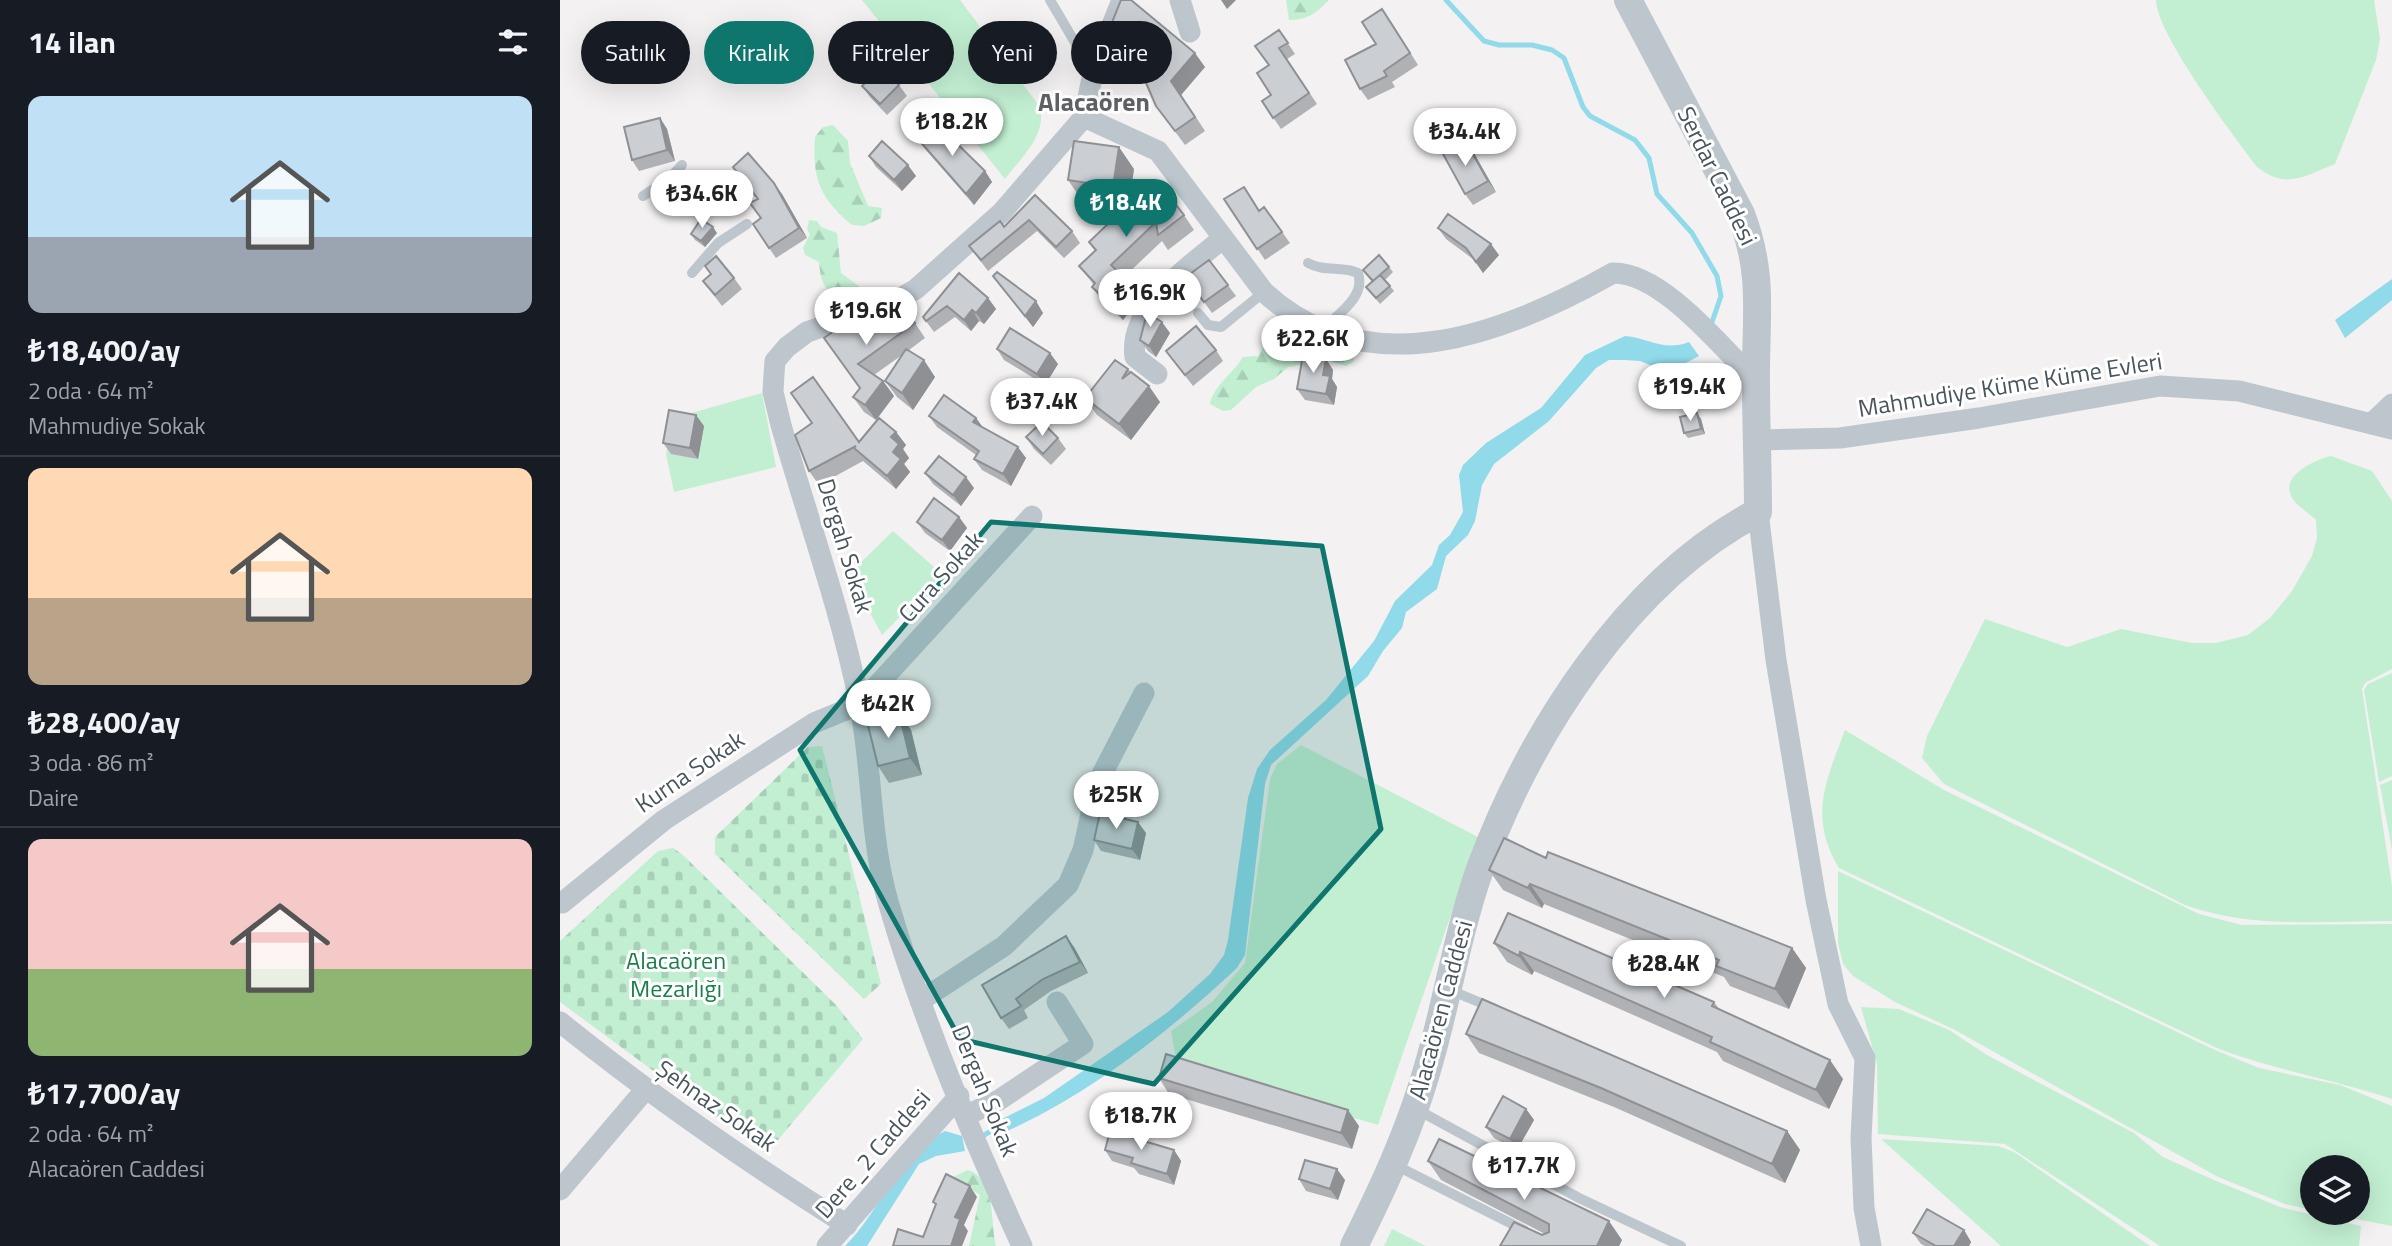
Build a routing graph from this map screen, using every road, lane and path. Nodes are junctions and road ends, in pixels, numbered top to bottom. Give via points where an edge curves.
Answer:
1 (1050, 0) edge
2 (1122, 0) edge
3 (1180, 0) edge
4 (1628, 0) edge
5 (1114, 21) edge
6 (1189, 33) dead end
7 (1071, 36) edge
8 (1091, 84) edge
9 (1084, 117) junction
10 (682, 164) dead end
11 (643, 196) dead end
12 (747, 224) dead end
13 (1222, 239) junction
14 (1308, 263) dead end
15 (692, 273) dead end
16 (1264, 292) junction
17 (1198, 313) dead end
18 (1322, 330) junction
19 (1157, 374) dead end
20 (1756, 381) junction
21 (2392, 404) edge
22 (2382, 426) edge
23 (1758, 440) junction
24 (1758, 512) junction
25 (1032, 516) dead end
26 (1143, 693) dead end
27 (860, 704) junction
28 (562, 903) dead end
29 (1448, 989) junction
30 (920, 1001) junction
31 (1057, 1002) dead end
32 (1510, 1015) edge
33 (560, 1022) edge
34 (645, 1090) junction
35 (1415, 1108) junction
36 (965, 1111) junction
37 (1394, 1164) junction
38 (560, 1190) edge
39 (847, 1225) junction
40 (1530, 1233) edge
41 (827, 1246) edge
42 (1022, 1246) edge
43 (1354, 1246) edge
44 (1681, 1246) edge
45 (1871, 1246) edge

1 - 7 lane
2 - 5 street, Dergah Sokak
3 - 6 street
4 - 20 street, Serdar Caddesi via 1741,214 1753,246 1759,293
8 - 9 street, Dergah Sokak
9 - 13 street via 1158,151
9 - 27 street, Dergah Sokak via 1002,212 934,276 897,300 794,339 775,361 773,392 780,425 843,626
10 - 11 lane
12 - 15 lane via 718,243
13 - 16 street
13 - 19 street via 1169,285 1146,313 1133,344 1135,357
14 - 18 lane via 1317,268 1349,269 1358,273 1360,280 1357,295
16 - 17 lane via 1221,327 1208,325
16 - 18 street
18 - 20 street via 1384,344 1471,336 1504,326 1614,273 1628,273 1667,296
20 - 23 street, Serdar Caddesi
21 - 22 street
22 - 23 street, Mahmudiye Küme Küme Evleri via 2239,391 2160,386 1840,438
23 - 24 street, Serdar Caddesi
24 - 29 street, Alacaören Caddesi via 1654,586 1622,621 1573,689 1524,772 1480,870
24 - 45 street via 1776,660 1816,900 1838,1004 1865,1059 1861,1138
25 - 27 street, Cura Sokak
26 - 30 street via 1098,782 1083,850 1069,885 1004,946
27 - 28 street, Kurna Sokak via 814,723 664,820
27 - 30 street, Dergah Sokak via 877,856
29 - 32 lane
29 - 35 street, Alacaören Caddesi
30 - 36 street, Dergah Sokak
31 - 36 street via 1083,1044 1007,1095
33 - 34 street, Şehnaz Sokak
34 - 38 street
34 - 39 street, Şehnaz Sokak
35 - 37 street, Alacaören Caddesi
35 - 44 lane via 1578,1198
36 - 39 street, Dere_2 Caddesi
36 - 42 street, Dergah Sokak
37 - 40 lane
37 - 43 street, Alacaören Caddesi
39 - 41 street, Dere_2 Caddesi

